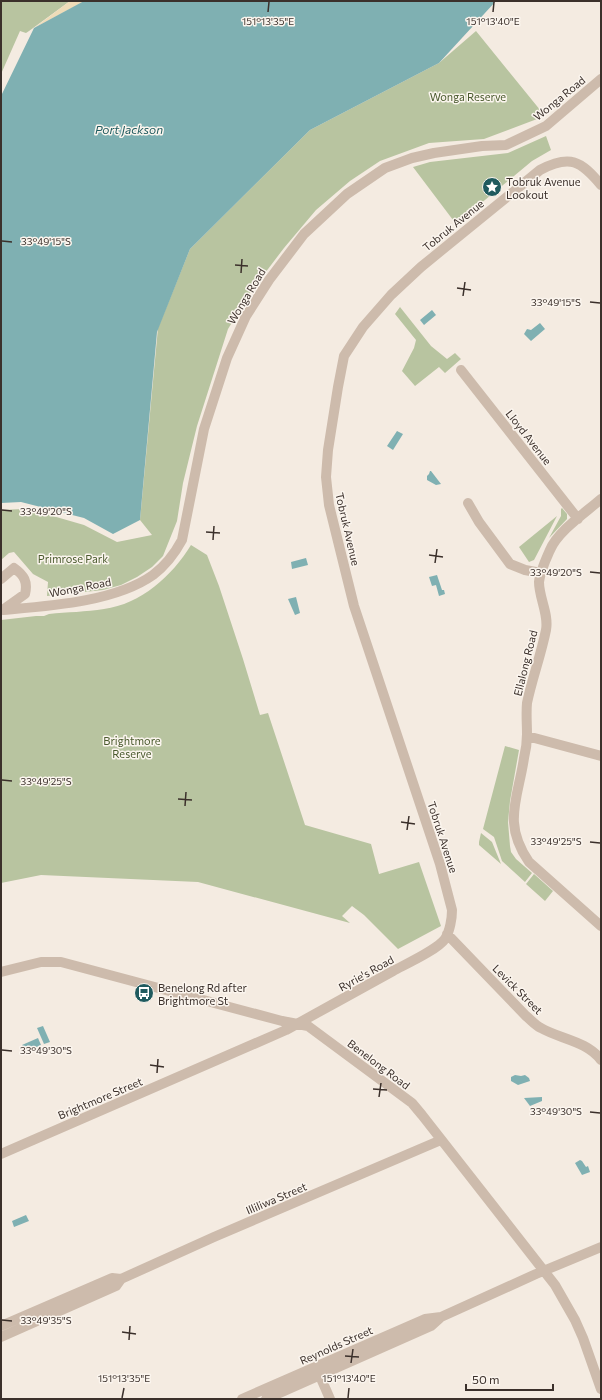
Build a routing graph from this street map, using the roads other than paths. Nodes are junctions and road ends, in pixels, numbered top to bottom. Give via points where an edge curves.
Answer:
1 (601, 79) edge
2 (601, 185) edge
3 (461, 370) dead end
4 (601, 499) edge
5 (468, 504) dead end
6 (578, 519) junction
7 (541, 573) junction
8 (1, 578) edge
9 (2, 610) edge
10 (527, 736) junction
11 (601, 756) edge
12 (601, 926) edge
13 (446, 936) junction
14 (1, 972) edge
15 (296, 1024) junction
16 (601, 1060) edge
17 (441, 1140) junction
18 (1, 1154) edge
19 (601, 1247) edge
20 (544, 1271) junction
21 (121, 1279) junction
22 (441, 1316) junction
23 (1, 1326) edge
24 (1, 1337) edge
25 (320, 1376) junction
26 (601, 1389) edge
27 (242, 1399) edge
28 (266, 1399) edge
29 (330, 1399) edge

1 - 9 street, Wonga Road via 546,126 506,144 412,158 385,168 347,194 304,234 269,280 246,316 226,358 204,429 182,540 176,551 153,574 136,585 106,596
2 - 13 street, Tobruk Avenue via 587,169 572,162 560,161 540,170 421,267 391,295 352,343 344,356 341,370 326,477 329,505 354,606 440,864 452,910
3 - 6 street, Lloyd Avenue
4 - 6 street, Ellalong Road
5 - 7 street via 510,564
6 - 7 street, Ellalong Road via 562,533 550,549
7 - 10 street, Ellalong Road via 539,582 546,628 527,704
8 - 9 street via 14,568 21,573 27,587 25,594
10 - 11 street
10 - 12 street, Ellalong Road via 514,808 518,842 529,862
13 - 15 street, Ryrie's Road via 434,948
13 - 16 street, Levick Street via 540,1028 584,1046 596,1053
14 - 15 street, Benelong Road via 41,962 61,962
15 - 17 street, Benelong Road via 308,1026 412,1103
15 - 18 street, Brightmore Street
17 - 20 street, Benelong Road
17 - 21 street, Illiliwa Street
19 - 20 street, Reynolds Street
20 - 22 street, Reynolds Street
20 - 26 street, Benelong Road via 575,1320
21 - 23 street, Illiliwa Street via 112,1278
21 - 24 street, Illiliwa Street via 116,1286
22 - 25 street, Reynolds Street via 431,1326
22 - 27 street, Reynolds Street via 425,1318
25 - 28 street, Reynolds Street
25 - 29 street

